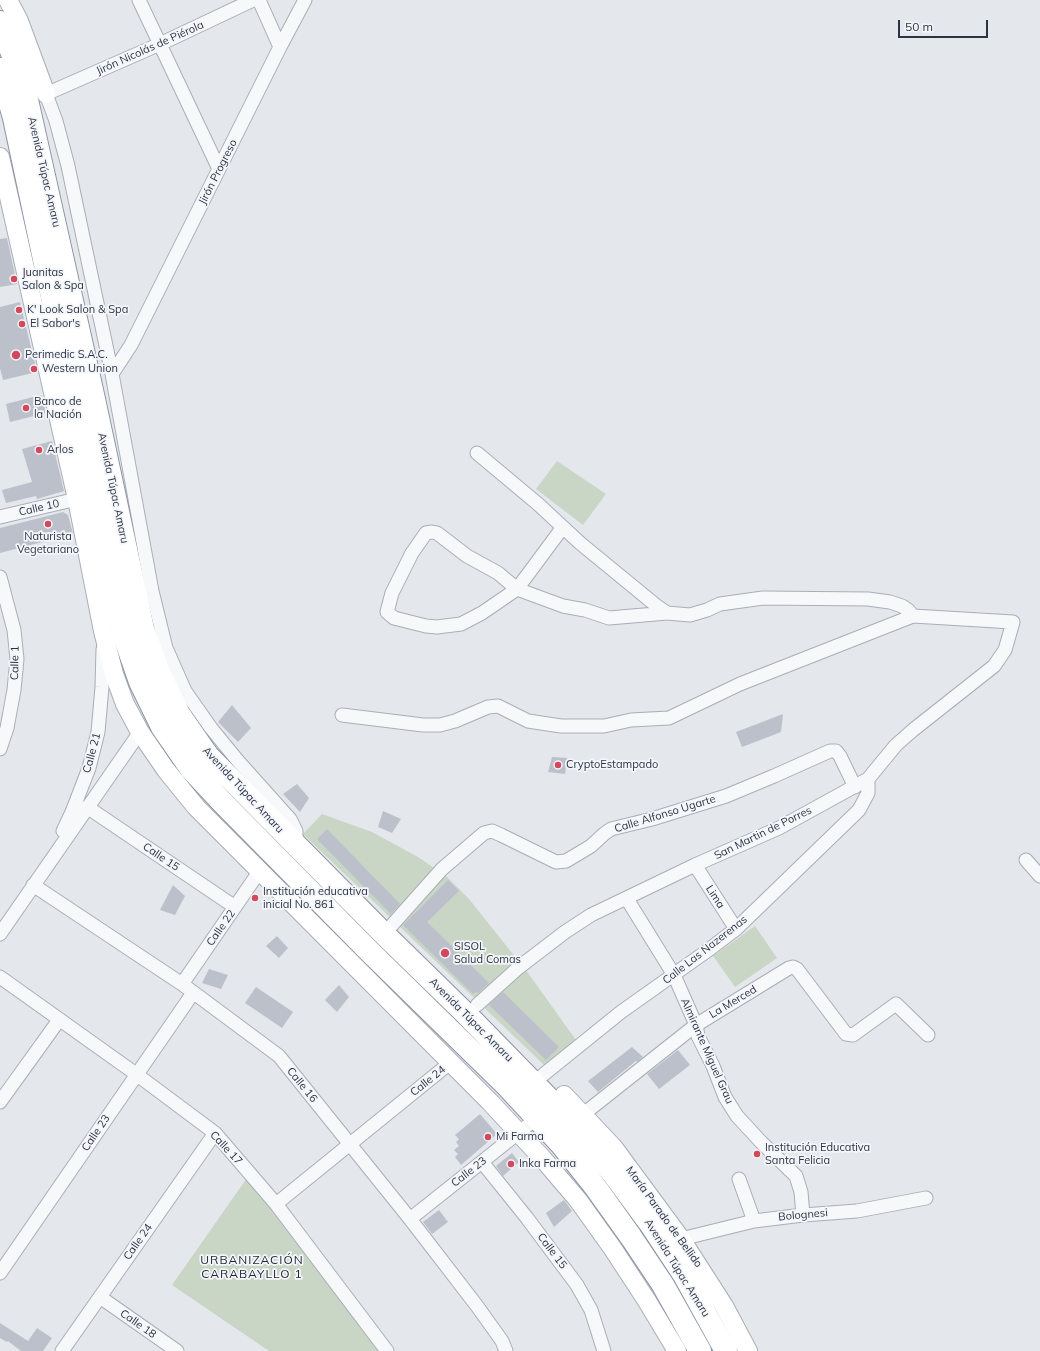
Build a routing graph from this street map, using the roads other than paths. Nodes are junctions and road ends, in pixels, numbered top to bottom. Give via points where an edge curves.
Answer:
1 (8, 0) edge
2 (139, 0) edge
3 (253, 0) edge
4 (259, 0) edge
5 (306, 0) edge
6 (0, 22) edge
7 (160, 44) junction
8 (280, 47) junction
9 (7, 81) edge
10 (46, 94) junction
11 (15, 117) edge
12 (0, 156) edge
13 (219, 169) junction
14 (131, 345) junction
15 (107, 348) junction
16 (112, 374) junction
17 (477, 454) dead end
18 (77, 499) junction
19 (0, 517) edge
20 (563, 527) junction
21 (0, 577) edge
22 (517, 589) junction
23 (667, 612) junction
24 (913, 616) junction
25 (103, 631) junction
26 (342, 715) dead end
27 (140, 732) junction
28 (0, 749) edge
29 (868, 779) junction
30 (855, 786) junction
31 (87, 807) junction
32 (296, 846) junction
33 (1026, 860) dead end
34 (695, 865) junction
35 (46, 866) junction
36 (259, 872) junction
37 (1040, 876) edge
38 (33, 885) junction
39 (627, 899) junction
40 (235, 907) junction
41 (736, 929) junction
42 (0, 934) edge
43 (384, 934) junction
44 (674, 976) junction
45 (0, 977) edge
46 (182, 984) junction
47 (193, 993) junction
48 (477, 1005) dead end
49 (59, 1020) junction
50 (696, 1024) junction
51 (928, 1035) dead end
52 (450, 1063) junction
53 (136, 1074) junction
54 (534, 1083) junction
55 (0, 1102) edge
56 (552, 1105) junction
57 (577, 1119) junction
58 (215, 1133) junction
59 (519, 1133) junction
60 (350, 1145) junction
61 (482, 1162) junction
62 (739, 1179) dead end
63 (926, 1198) dead end
64 (276, 1204) junction
65 (803, 1215) junction
66 (410, 1219) junction
67 (754, 1221) junction
68 (681, 1239) junction
69 (0, 1273) edge
70 (100, 1297) junction
71 (62, 1351) edge
72 (177, 1351) edge
73 (387, 1351) edge
74 (506, 1351) edge
75 (604, 1351) edge
76 (677, 1351) edge
77 (700, 1351) edge
78 (726, 1351) edge
79 (748, 1351) edge

1 - 10 main road via 20,21
2 - 7 street
3 - 7 street, Jirón Nicolás de Piérola
4 - 8 street
5 - 8 street, Jirón Progreso
6 - 9 highway, Avenida Túpac Amaru
7 - 10 street, Jirón Nicolás de Piérola
7 - 13 street
8 - 13 street, Jirón Progreso
9 - 10 main road
9 - 11 highway, Avenida Túpac Amaru
10 - 11 main road
10 - 15 street via 68,166
11 - 32 highway, Avenida Túpac Amaru via 91,383 143,629 159,673 179,714 208,756
11 - 56 highway, Avenida Túpac Amaru via 124,636 140,682 162,727 191,769 369,951
12 - 18 main road
13 - 14 street, Jirón Progreso
14 - 15 street
14 - 16 street, Jirón Progreso
15 - 16 street
16 - 32 street via 152,591 166,648 185,691 211,728 290,820 296,831
17 - 20 street
18 - 19 street, Calle 10
18 - 25 main road
20 - 22 street
20 - 23 street
21 - 28 street, Calle 1 via 14,630 17,659 7,728
22 - 22 street via 482,613 460,624 426,626 394,618 387,612 392,593 412,553 426,533 437,533 467,556 498,573
22 - 23 street via 563,606 609,618
23 - 24 street via 690,615 720,604 763,598 868,599 902,606
24 - 26 street via 740,684 669,718 631,720 604,726 561,726 528,721 498,706 488,707 440,725
24 - 29 street, San Martin de Porres via 1013,622 1005,650 994,666 896,745
25 - 27 main road via 114,674 125,704
25 - 35 street, Calle 21 via 98,732 89,768 72,812
27 - 31 street, Calle 21
27 - 36 main road via 196,807
29 - 30 street, San Martin de Porres
29 - 41 street, Calle Las Nazerenas via 868,793 859,810
30 - 34 street, San Martin de Porres via 779,828
30 - 43 street, Calle Alfonso Ugarte via 840,756 836,751 830,750 726,796 611,829 591,846 566,861 556,862 492,831 484,833 442,869
31 - 35 street, Calle 21
31 - 40 street, Calle 15
32 - 43 highway, Avenida Túpac Amaru
33 - 37 street
34 - 39 street, San Martin de Porres
34 - 41 street, Lima
35 - 38 street, Calle 21
36 - 40 street, Calle 22
36 - 52 main road
38 - 42 street, Calle 21
38 - 46 street, Calle 16
39 - 44 street, Almirante Miguel Grau
39 - 48 street, San Martin de Porres via 591,915 565,932 518,968
40 - 46 street, Calle 22
41 - 44 street, Calle Las Nazerenas
43 - 54 highway, Avenida Túpac Amaru
44 - 50 street, Almirante Miguel Grau
44 - 54 street, Calle Las Nazerenas via 621,1012
45 - 49 street, Calle 17
46 - 47 street, Calle 16
47 - 53 street, Calle 23
47 - 60 street, Calle 16 via 279,1056
49 - 53 street, Calle 17
49 - 55 street
50 - 51 street, La Merced via 793,967 846,1034 853,1035 896,1004
50 - 57 street, La Merced
50 - 65 street, Almirante Miguel Grau via 698,1036 725,1097 737,1116 796,1176 801,1192
52 - 59 main road
52 - 60 street, Calle 24
53 - 58 street, Calle 17
53 - 69 street, Calle 23
54 - 56 highway, Avenida Túpac Amaru
56 - 57 highway, Avenida Túpac Amaru
56 - 59 street, Calle 23
56 - 77 highway, Avenida Túpac Amaru via 561,1144 631,1237 663,1286
57 - 68 main road, María Parado de Bellido via 614,1148
57 - 78 highway, Avenida Túpac Amaru via 684,1275
58 - 64 street, Calle 17
58 - 70 street, Calle 24
59 - 61 street, Calle 23
59 - 76 main road via 578,1200 609,1243
60 - 64 street, Calle 24
60 - 66 street, Calle 16
61 - 66 street, Calle 23
61 - 75 street, Calle 15 via 577,1285 591,1310
62 - 67 street
63 - 65 street, Bolognesi via 857,1211
64 - 73 street, Calle 17
65 - 67 street, Bolognesi
66 - 74 street, Calle 16 via 477,1306 502,1341
67 - 68 street, Bolognesi
68 - 79 main road, María Parado de Bellido via 724,1306
70 - 71 street, Calle 24
70 - 72 street, Calle 18

